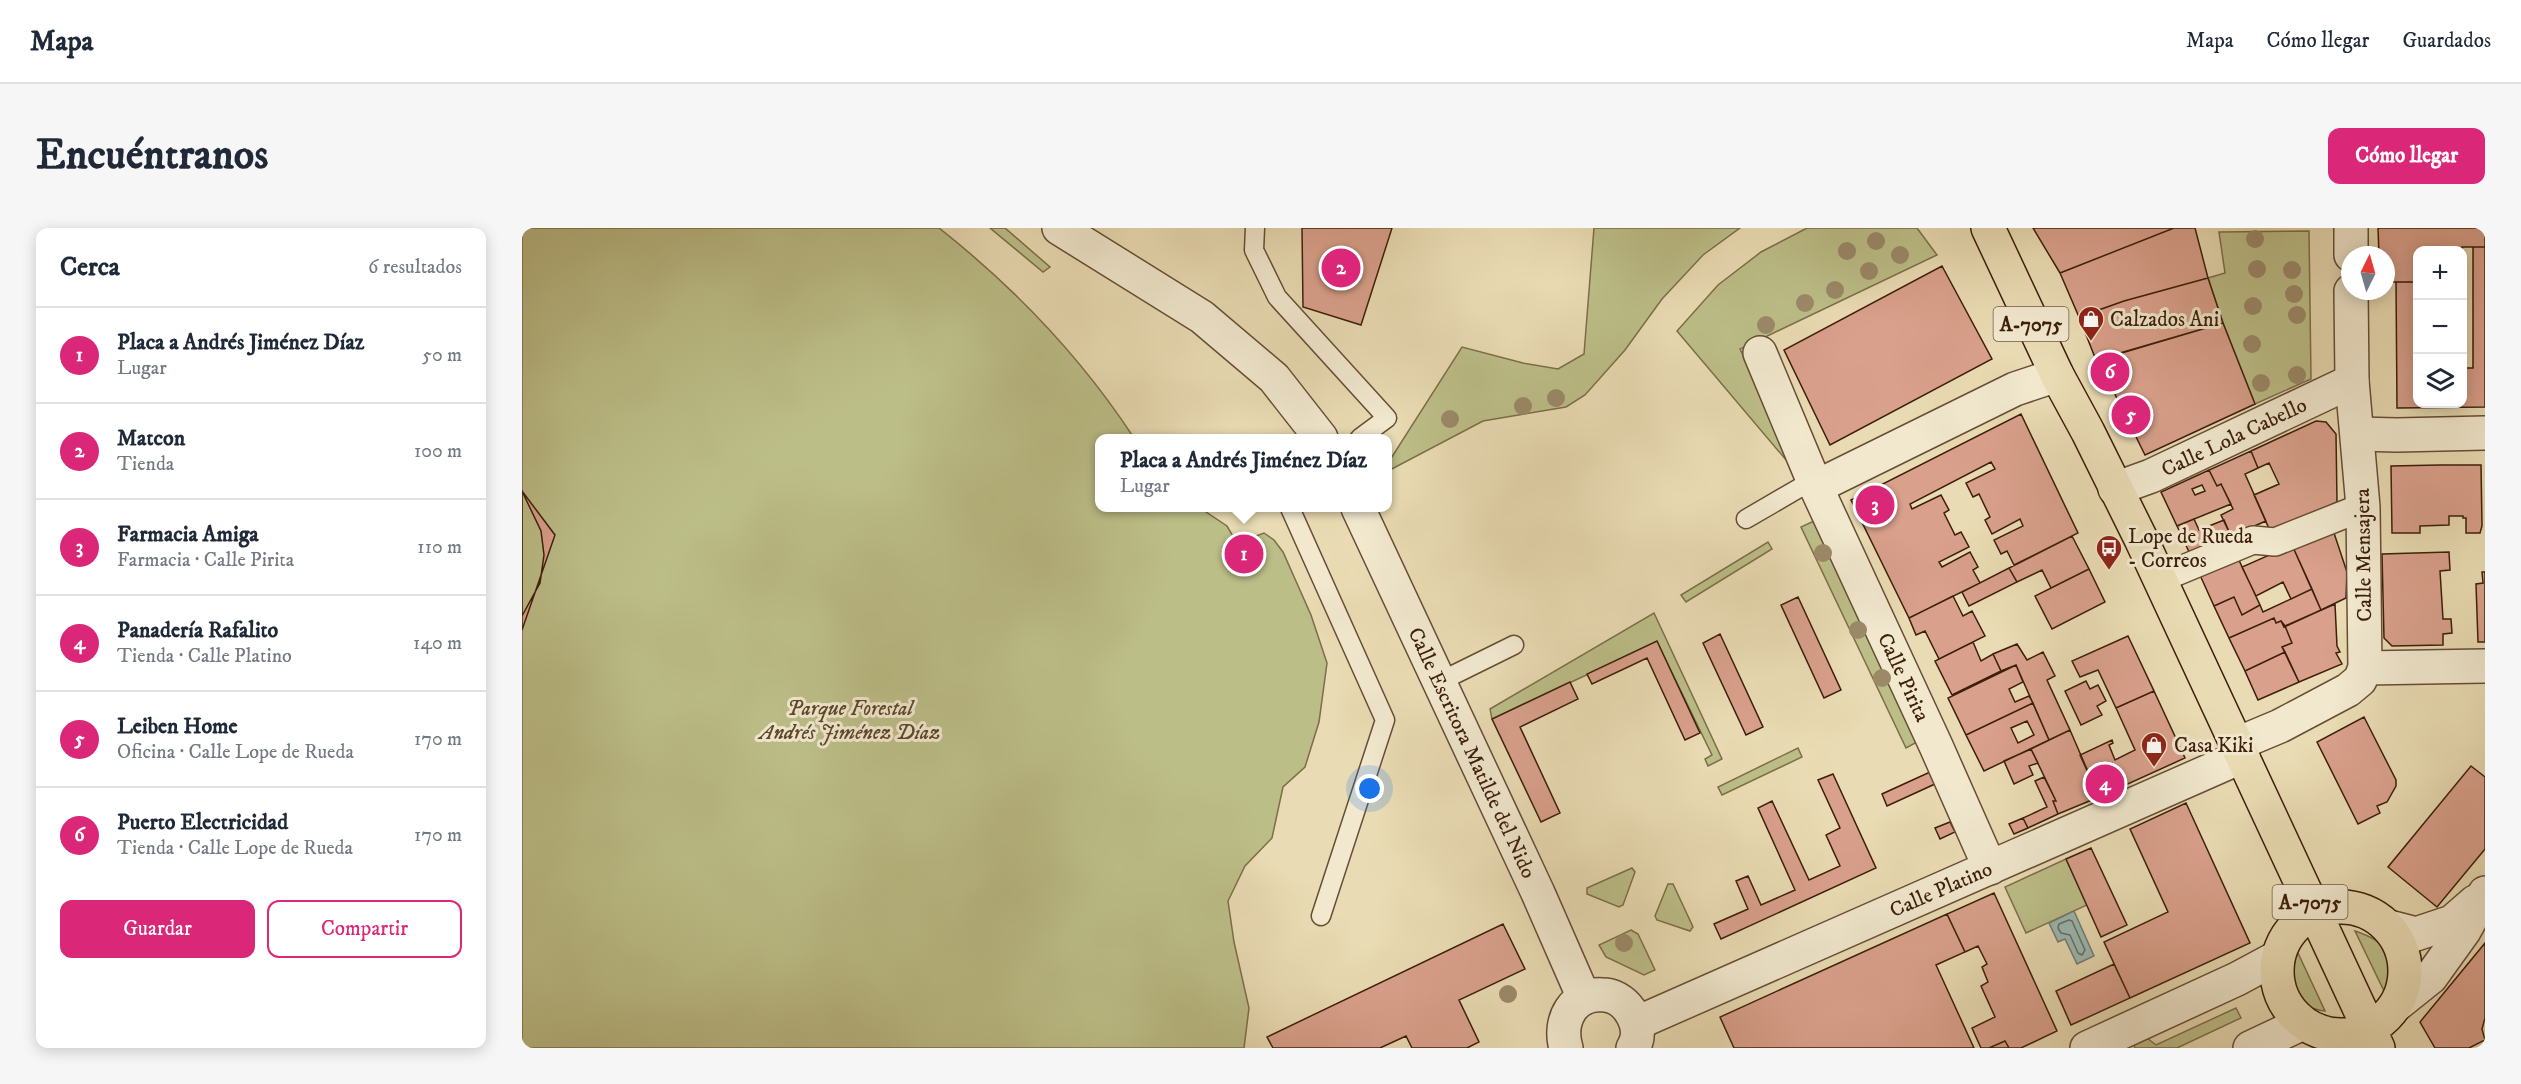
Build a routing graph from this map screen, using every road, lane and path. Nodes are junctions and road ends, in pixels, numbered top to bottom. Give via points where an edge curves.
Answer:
1 (1059, 228) edge
2 (1255, 228) edge
3 (1970, 228) edge
4 (1988, 228) edge
5 (2351, 228) edge
6 (2351, 246) edge
7 (2006, 272) junction
8 (2351, 300) edge
9 (1760, 353) dead end
10 (2056, 375) junction
11 (2352, 381) junction
12 (2485, 433) edge
13 (1318, 434) edge
14 (1366, 434) edge
15 (2358, 434) junction
16 (1816, 487) junction
17 (2115, 489) junction
18 (2363, 507) junction
19 (1292, 512) edge
20 (1360, 512) edge
21 (1746, 519) dead end
22 (2159, 579) junction
23 (1514, 645) dead end
24 (2485, 666) edge
25 (2366, 668) junction
26 (1439, 682) junction
27 (2240, 750) junction
28 (1990, 868) junction
29 (2485, 893) edge
30 (2315, 912) junction
31 (1321, 916) dead end
32 (2389, 927) junction
33 (2278, 957) junction
34 (1584, 998) junction
35 (2396, 1005) junction
36 (2303, 1023) junction
37 (1635, 1035) edge
38 (2374, 1039) edge
39 (1557, 1044) edge
40 (2087, 1048) edge
41 (2250, 1048) edge

1 - 13 street via 1202,316 1274,378
2 - 14 lane via 1254,250 1277,297 1388,418
3 - 7 main road, A-7075
4 - 7 main road, A-7075
5 - 6 street
7 - 10 main road, A-7075
8 - 11 street, Calle Mensajera
9 - 16 street, Calle Pirita
10 - 16 street via 2015,389
10 - 17 main road, A-7075
11 - 15 street, Calle Mensajera
11 - 17 street, Calle Lola Cabello via 2151,476
12 - 15 street
15 - 18 street, Calle Mensajera
16 - 21 lane via 1801,487
16 - 28 street, Calle Pirita
17 - 22 main road, A-7075
18 - 22 street via 2275,542 2253,540
18 - 25 street, Calle Mensajera
19 - 31 lane via 1385,720
20 - 26 street, Calle Escritora Matilde del Nido
22 - 27 main road, A-7075
23 - 26 lane
24 - 25 street
25 - 27 street via 2348,690
26 - 34 street, Calle Escritora Matilde del Nido
27 - 28 street, Calle Platino
27 - 30 main road, A-7075
28 - 37 street, Calle Platino
29 - 32 street via 2452,922 2416,934
29 - 35 street via 2431,977
30 - 32 main road via 2341,906 2367,912
30 - 33 main road via 2298,922 2285,938
30 - 38 main road, A-7075
32 - 35 main road via 2402,949 2406,972 2402,996
33 - 36 main road via 2280,992
33 - 40 street via 2237,980
34 - 37 street via 1606,994 1626,1004
34 - 39 street via 1567,1013
35 - 38 main road
36 - 38 main road via 2316,1030
36 - 41 street

